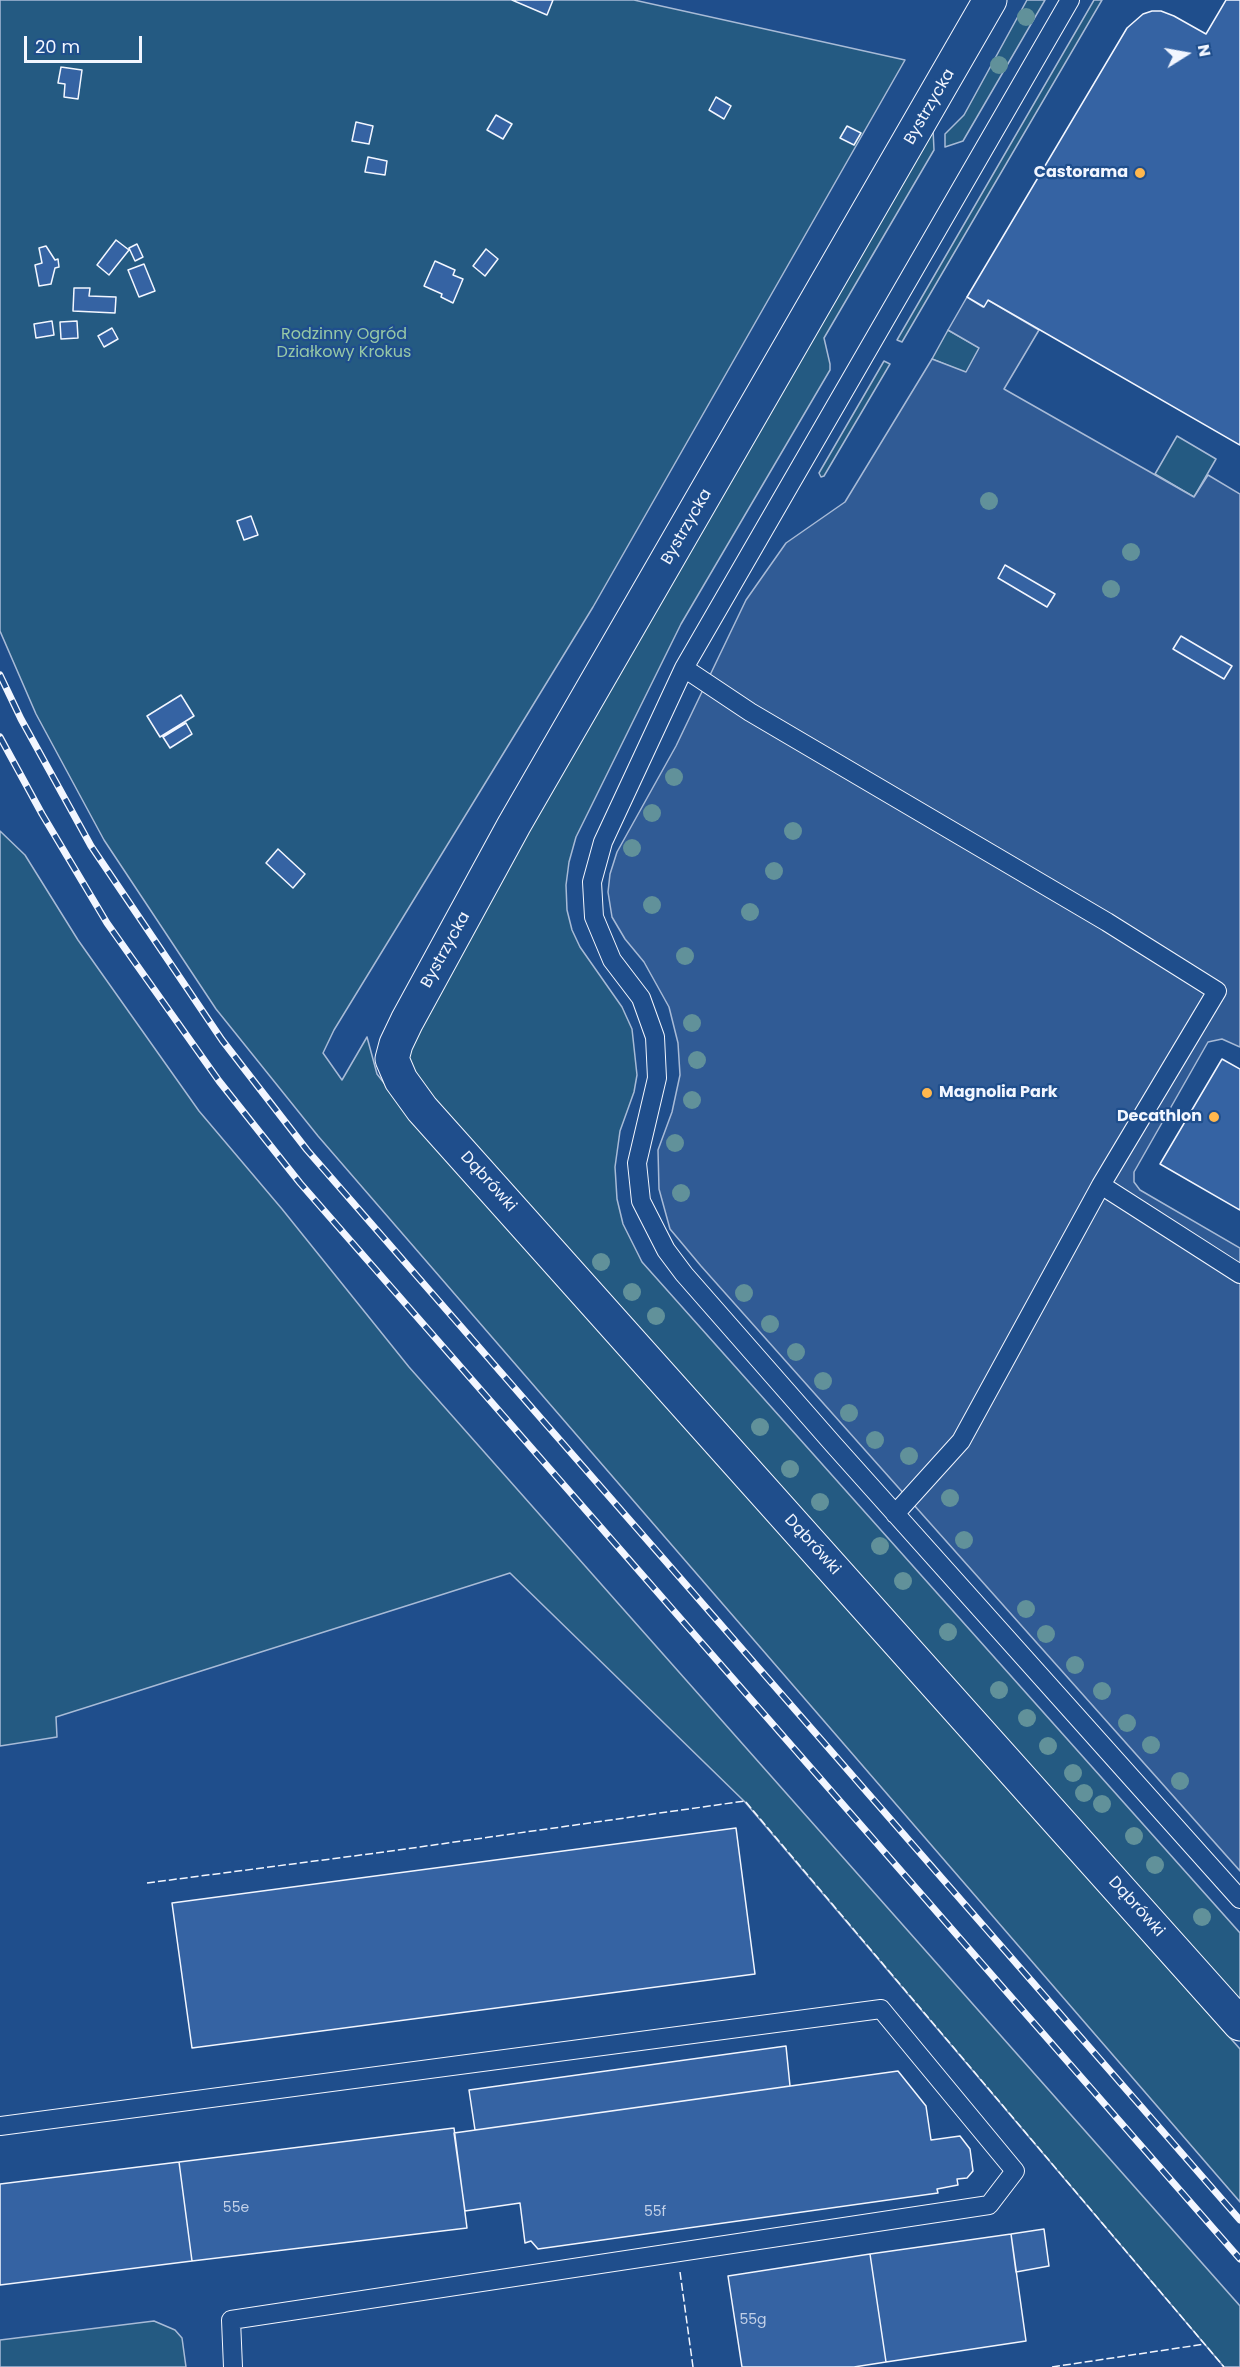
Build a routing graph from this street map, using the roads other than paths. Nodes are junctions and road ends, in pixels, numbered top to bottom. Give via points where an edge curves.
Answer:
1 (990, 0) edge
2 (1070, 0) edge
3 (684, 668) junction
4 (392, 1059) joint
5 (1101, 1185) junction
6 (1240, 1274) edge
7 (895, 1514) junction
8 (1240, 1899) edge
9 (1240, 2024) edge
10 (0, 2126) edge
11 (234, 2367) edge

1 - 4 street, Bystrzycka via 514,825 407,1021
2 - 3 lane
3 - 5 lane via 750,712 1217,990
3 - 7 lane via 603,842 592,882 594,917 612,960 640,998 655,1037 657,1078 637,1163 641,1201 666,1250 684,1274
4 - 9 street, Dąbrówki via 401,1080 422,1109
5 - 6 lane
5 - 7 lane via 961,1441
7 - 8 lane
10 - 11 lane via 881,2009 1015,2170 988,2205 231,2320

